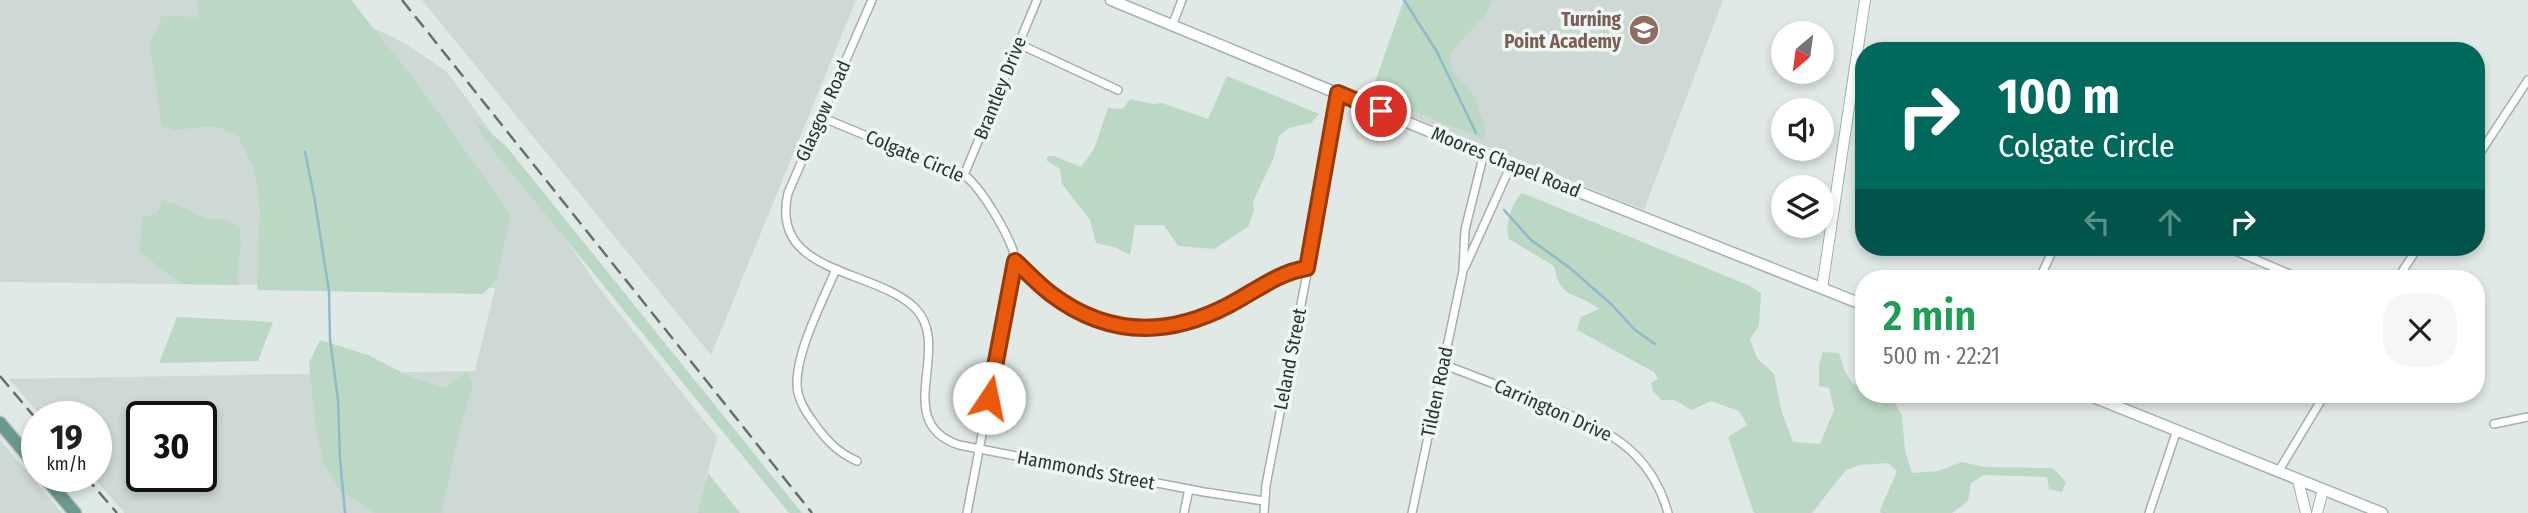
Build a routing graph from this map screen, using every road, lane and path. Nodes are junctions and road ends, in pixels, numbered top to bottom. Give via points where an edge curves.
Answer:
1 (872, 0) edge
2 (1037, 0) edge
3 (1111, 0) edge
4 (1182, 0) edge
5 (1865, 0) edge
6 (1172, 26) junction
7 (1859, 42) edge
8 (1018, 44) junction
9 (1855, 67) edge
10 (2528, 80) edge
11 (1118, 90) dead end
12 (1338, 93) junction
13 (821, 117) junction
14 (2485, 145) edge
15 (1484, 153) junction
16 (1511, 165) junction
17 (964, 175) junction
18 (788, 225) joint
19 (2247, 256) edge
20 (1015, 261) junction
21 (1307, 268) junction
22 (836, 269) junction
23 (2280, 270) edge
24 (1463, 271) junction
25 (1822, 288) junction
26 (1855, 301) edge
27 (1442, 364) junction
28 (2110, 403) edge
29 (2320, 403) edge
30 (2528, 417) edge
31 (0, 423) edge
32 (2494, 424) dead end
33 (2177, 430) junction
34 (21, 448) edge
35 (979, 449) junction
36 (857, 461) dead end
37 (2278, 472) junction
38 (2298, 480) junction
39 (1189, 489) junction
40 (2323, 490) junction
41 (57, 492) edge
42 (1264, 501) junction
43 (1415, 512) edge
44 (75, 513) edge
45 (967, 513) edge
46 (1184, 513) edge
47 (1265, 513) edge
48 (1668, 513) edge
49 (2149, 513) edge
50 (2306, 513) edge
51 (2317, 513) edge
52 (2382, 513) edge

1 - 13 street, Glasgow Road
2 - 8 street, Brantley Drive
3 - 6 main road, Moores Chapel Road
4 - 6 street
5 - 7 street
6 - 12 main road, Moores Chapel Road
8 - 11 street
8 - 17 street, Brantley Drive
9 - 25 street
10 - 14 street
12 - 15 main road, Moores Chapel Road
12 - 21 street, Leland Street
13 - 17 street, Colgate Circle
13 - 18 street, Glasgow Road via 788,193
15 - 16 main road, Moores Chapel Road
15 - 24 street, Tilden Road via 1465,230
16 - 24 street, Tilden Road
16 - 25 main road, Moores Chapel Road
17 - 20 street, Colgate Circle via 978,189 1006,236
18 - 22 street, Hammonds Street via 801,249
19 - 23 street
20 - 21 street, Colgate Circle via 1049,293 1079,310 1121,325 1151,328 1196,321 1285,274
20 - 35 street
21 - 42 street, Leland Street
22 - 35 street, Hammonds Street via 900,297 917,310 927,331 925,401 929,424 951,442
22 - 36 street via 798,365 797,384 802,405 824,436 837,451
24 - 27 street, Tilden Road
25 - 26 main road, Moores Chapel Road
27 - 43 street, Tilden Road
27 - 48 street, Carrington Drive via 1611,434 1645,466
28 - 33 main road
29 - 37 street
30 - 32 street
31 - 34 main road
33 - 37 main road
33 - 49 street
35 - 39 street, Hammonds Street
35 - 45 street
37 - 38 main road
38 - 40 main road
38 - 50 street
39 - 42 street, Hammonds Street
39 - 46 street
40 - 51 street
40 - 52 main road
41 - 44 main road
42 - 47 street

